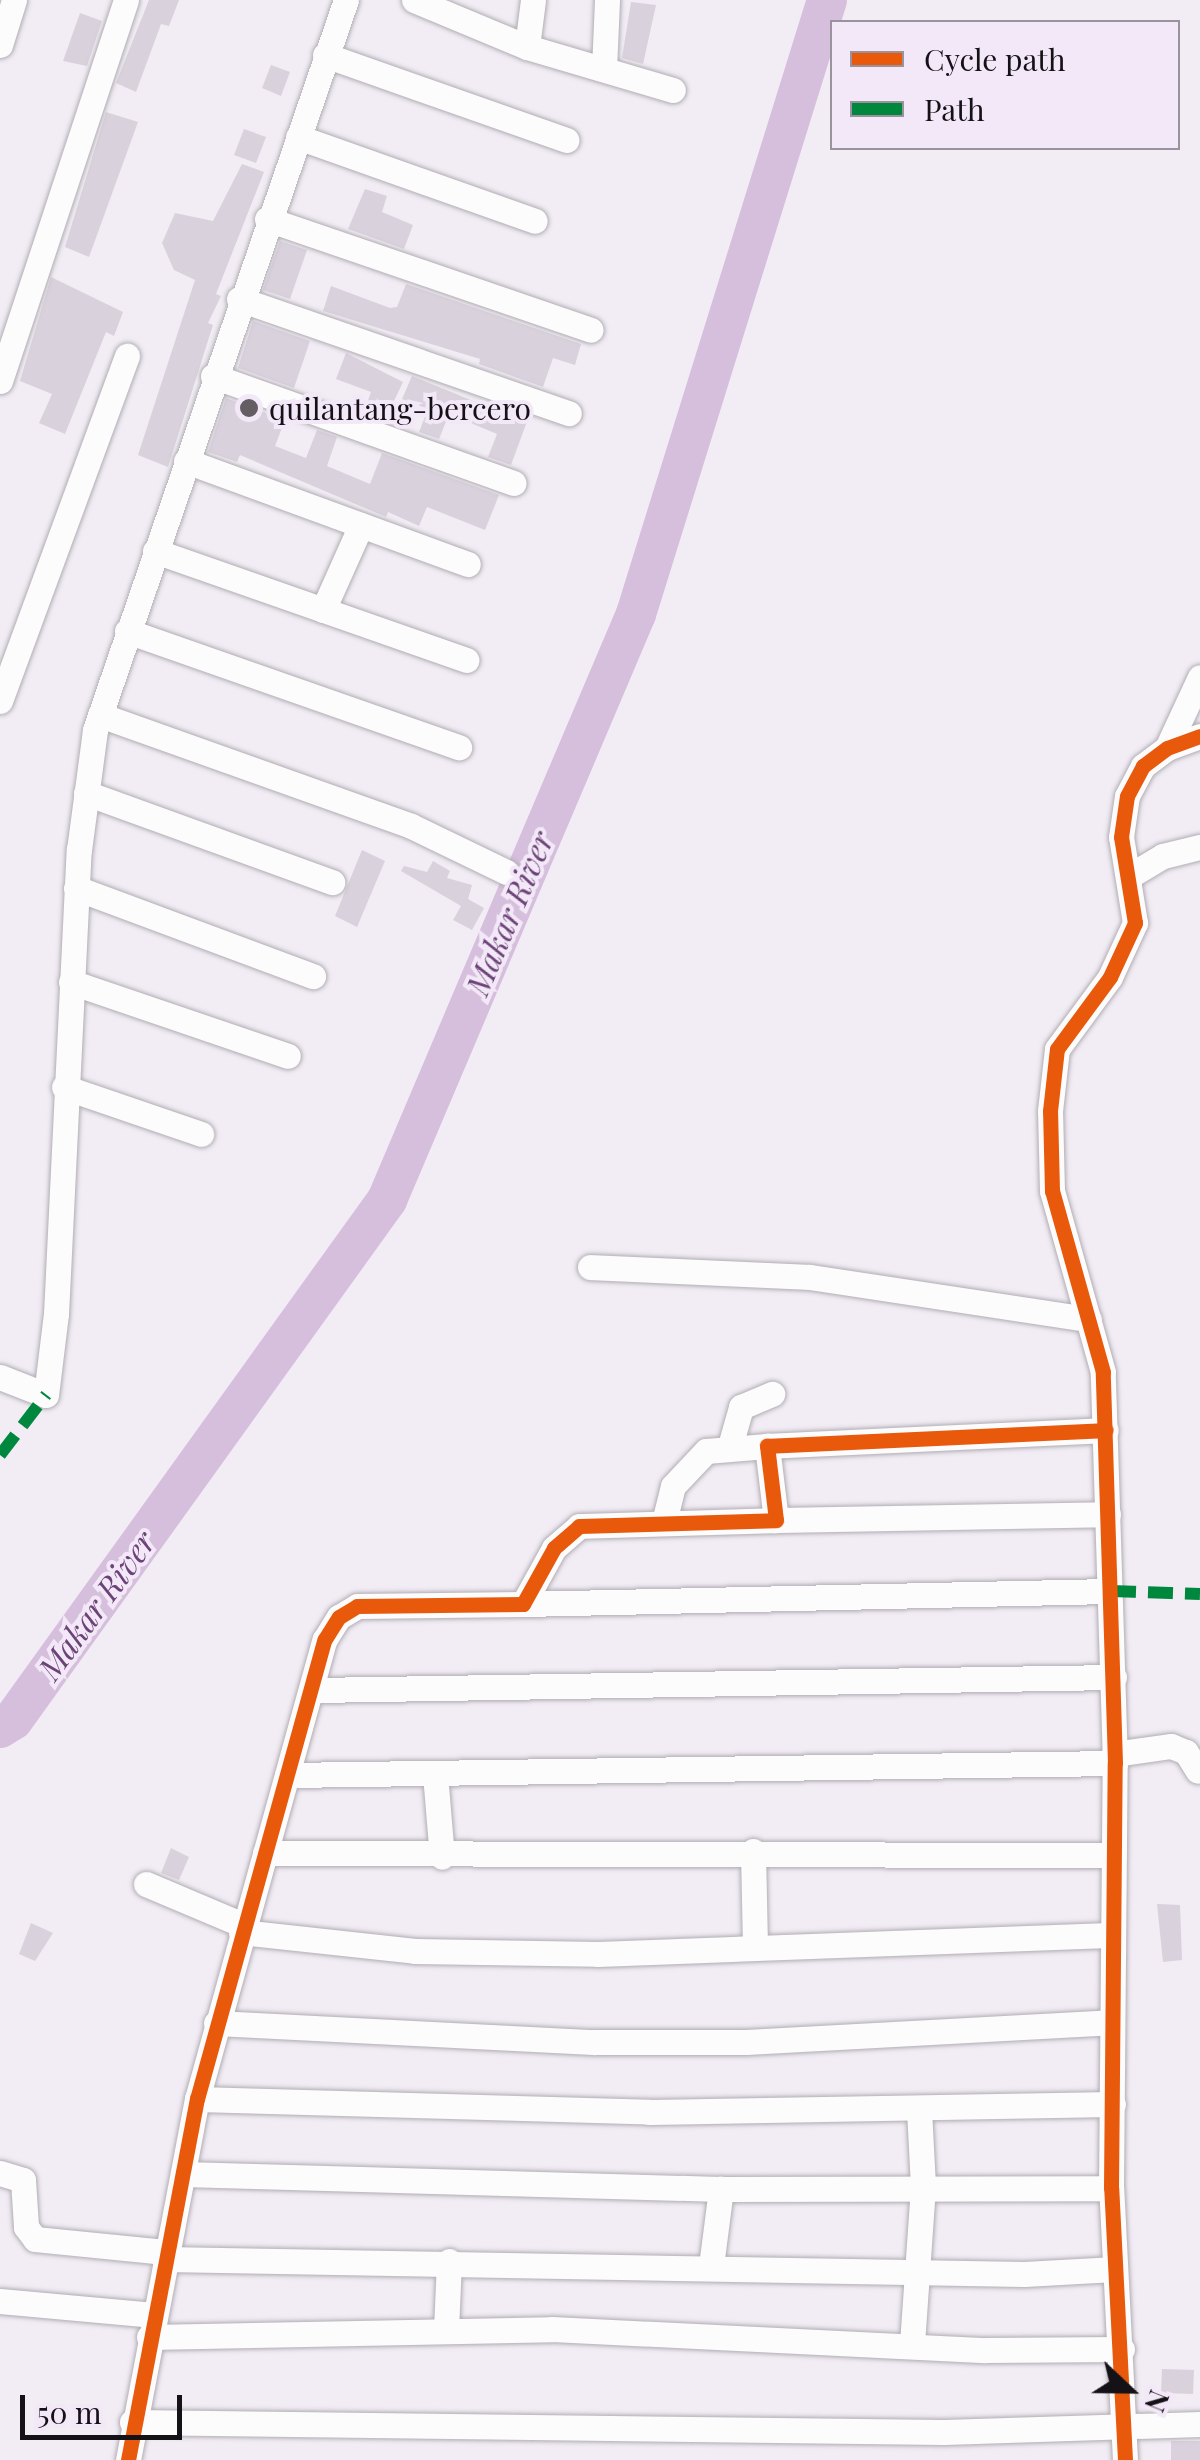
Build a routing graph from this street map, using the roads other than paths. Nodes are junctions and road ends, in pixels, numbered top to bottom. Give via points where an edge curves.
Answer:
1 (14, 0) edge
2 (126, 0) edge
3 (346, 0) edge
4 (414, 0) edge
5 (532, 0) edge
6 (607, 0) edge
7 (0, 46) edge
8 (527, 47) junction
9 (326, 54) junction
10 (604, 69) junction
11 (674, 90) dead end
12 (298, 137) junction
13 (566, 140) dead end
14 (267, 219) junction
15 (535, 221) dead end
16 (239, 300) junction
17 (591, 330) dead end
18 (127, 356) dead end
19 (213, 376) junction
20 (0, 381) edge
21 (570, 413) dead end
22 (186, 460) junction
23 (514, 483) dead end
24 (361, 525) junction
25 (155, 551) junction
26 (468, 564) dead end
27 (323, 610) junction
28 (127, 632) junction
29 (467, 660) dead end
30 (1200, 677) edge
31 (0, 701) edge
32 (100, 715) junction
33 (1200, 736) edge
34 (458, 748) dead end
35 (1166, 748) junction
36 (86, 793) junction
37 (1200, 847) edge
38 (506, 872) dead end
39 (1131, 875) junction
40 (332, 882) dead end
41 (76, 888) junction
42 (313, 976) dead end
43 (71, 982) junction
44 (288, 1056) dead end
45 (64, 1086) junction
46 (200, 1134) dead end
47 (590, 1267) dead end
48 (1089, 1319) junction
49 (0, 1377) edge
50 (772, 1394) dead end
51 (1106, 1430) junction
52 (730, 1446) junction
53 (768, 1446) junction
54 (665, 1511) junction
55 (1108, 1514) junction
56 (776, 1520) junction
57 (1111, 1591) junction
58 (522, 1604) junction
59 (1114, 1676) junction
60 (314, 1690) junction
61 (1115, 1759) junction
62 (1198, 1771) edge
63 (434, 1774) junction
64 (287, 1776) junction
65 (753, 1851) junction
66 (265, 1853) junction
67 (1113, 1855) junction
68 (442, 1857) junction
69 (146, 1884) dead end
70 (242, 1928) junction
71 (1109, 1935) junction
72 (755, 1948) junction
73 (1110, 2022) junction
74 (216, 2023) junction
75 (197, 2099) junction
76 (1113, 2104) junction
77 (919, 2110) junction
78 (0, 2173) edge
79 (183, 2174) junction
80 (923, 2186) junction
81 (1111, 2188) junction
82 (721, 2189) junction
83 (164, 2256) junction
84 (449, 2261) junction
85 (711, 2266) junction
86 (914, 2267) junction
87 (1115, 2269) junction
88 (0, 2302) edge
89 (152, 2326) junction
90 (446, 2330) junction
91 (912, 2344) junction
92 (1122, 2348) junction
93 (132, 2422) junction
94 (1126, 2424) junction
95 (1200, 2424) edge
96 (128, 2460) edge
97 (1125, 2460) edge

1 - 7 street
2 - 20 street
3 - 9 street
4 - 8 street
5 - 8 street
6 - 10 street
8 - 10 street
9 - 12 street
9 - 13 street
10 - 11 street
12 - 14 street
12 - 15 street
14 - 16 street
14 - 17 street
16 - 19 street
16 - 21 street
18 - 31 street
19 - 22 street
19 - 23 street
22 - 24 street
22 - 25 street
24 - 26 street
24 - 27 street
25 - 27 street
25 - 28 street
27 - 29 street
28 - 32 street
28 - 34 street
30 - 35 street
32 - 36 street
32 - 38 street via 411,826
33 - 35 street
35 - 39 street via 1143,766 1127,796 1121,837
36 - 40 street
36 - 41 street
37 - 39 street via 1163,856
39 - 48 street via 1135,922 1110,977 1057,1050 1050,1112 1052,1191
41 - 42 street
41 - 43 street
43 - 44 street
43 - 45 street
45 - 46 street
45 - 49 street via 56,1314 46,1394
47 - 48 street via 810,1277
48 - 51 street via 1104,1372
50 - 52 street via 740,1407
51 - 53 street
51 - 55 street
52 - 53 street
52 - 54 street via 706,1450 687,1465
53 - 56 street
54 - 56 street
54 - 58 street via 632,1524 580,1526
55 - 56 street
55 - 57 street
57 - 58 street
57 - 59 street
58 - 60 street via 357,1606 325,1639
59 - 60 street
59 - 61 street
60 - 64 street
61 - 62 street via 1171,1746 1186,1752
61 - 63 street
61 - 67 street
63 - 64 street
63 - 68 street
64 - 66 street
65 - 67 street
65 - 68 street
65 - 72 street
66 - 68 street
66 - 70 street
67 - 71 street
69 - 70 street
70 - 72 street via 415,1951
70 - 74 street
71 - 72 street
71 - 73 street
73 - 74 street via 746,2042 594,2042
73 - 76 street
74 - 75 street
75 - 77 street via 488,2111
75 - 79 street
76 - 77 street
76 - 81 street
77 - 80 street
78 - 83 street via 22,2180 26,2227 35,2240
79 - 82 street
79 - 83 street
80 - 81 street
80 - 82 street
80 - 86 street
81 - 87 street
82 - 85 street
83 - 84 street
83 - 89 street
84 - 85 street
84 - 90 street
85 - 86 street
86 - 87 street via 1024,2274
86 - 91 street
87 - 92 street
88 - 89 street
89 - 90 street
89 - 93 street
90 - 91 street
91 - 92 street
92 - 94 street
93 - 94 street via 944,2432
93 - 96 street
94 - 95 street
94 - 97 street

